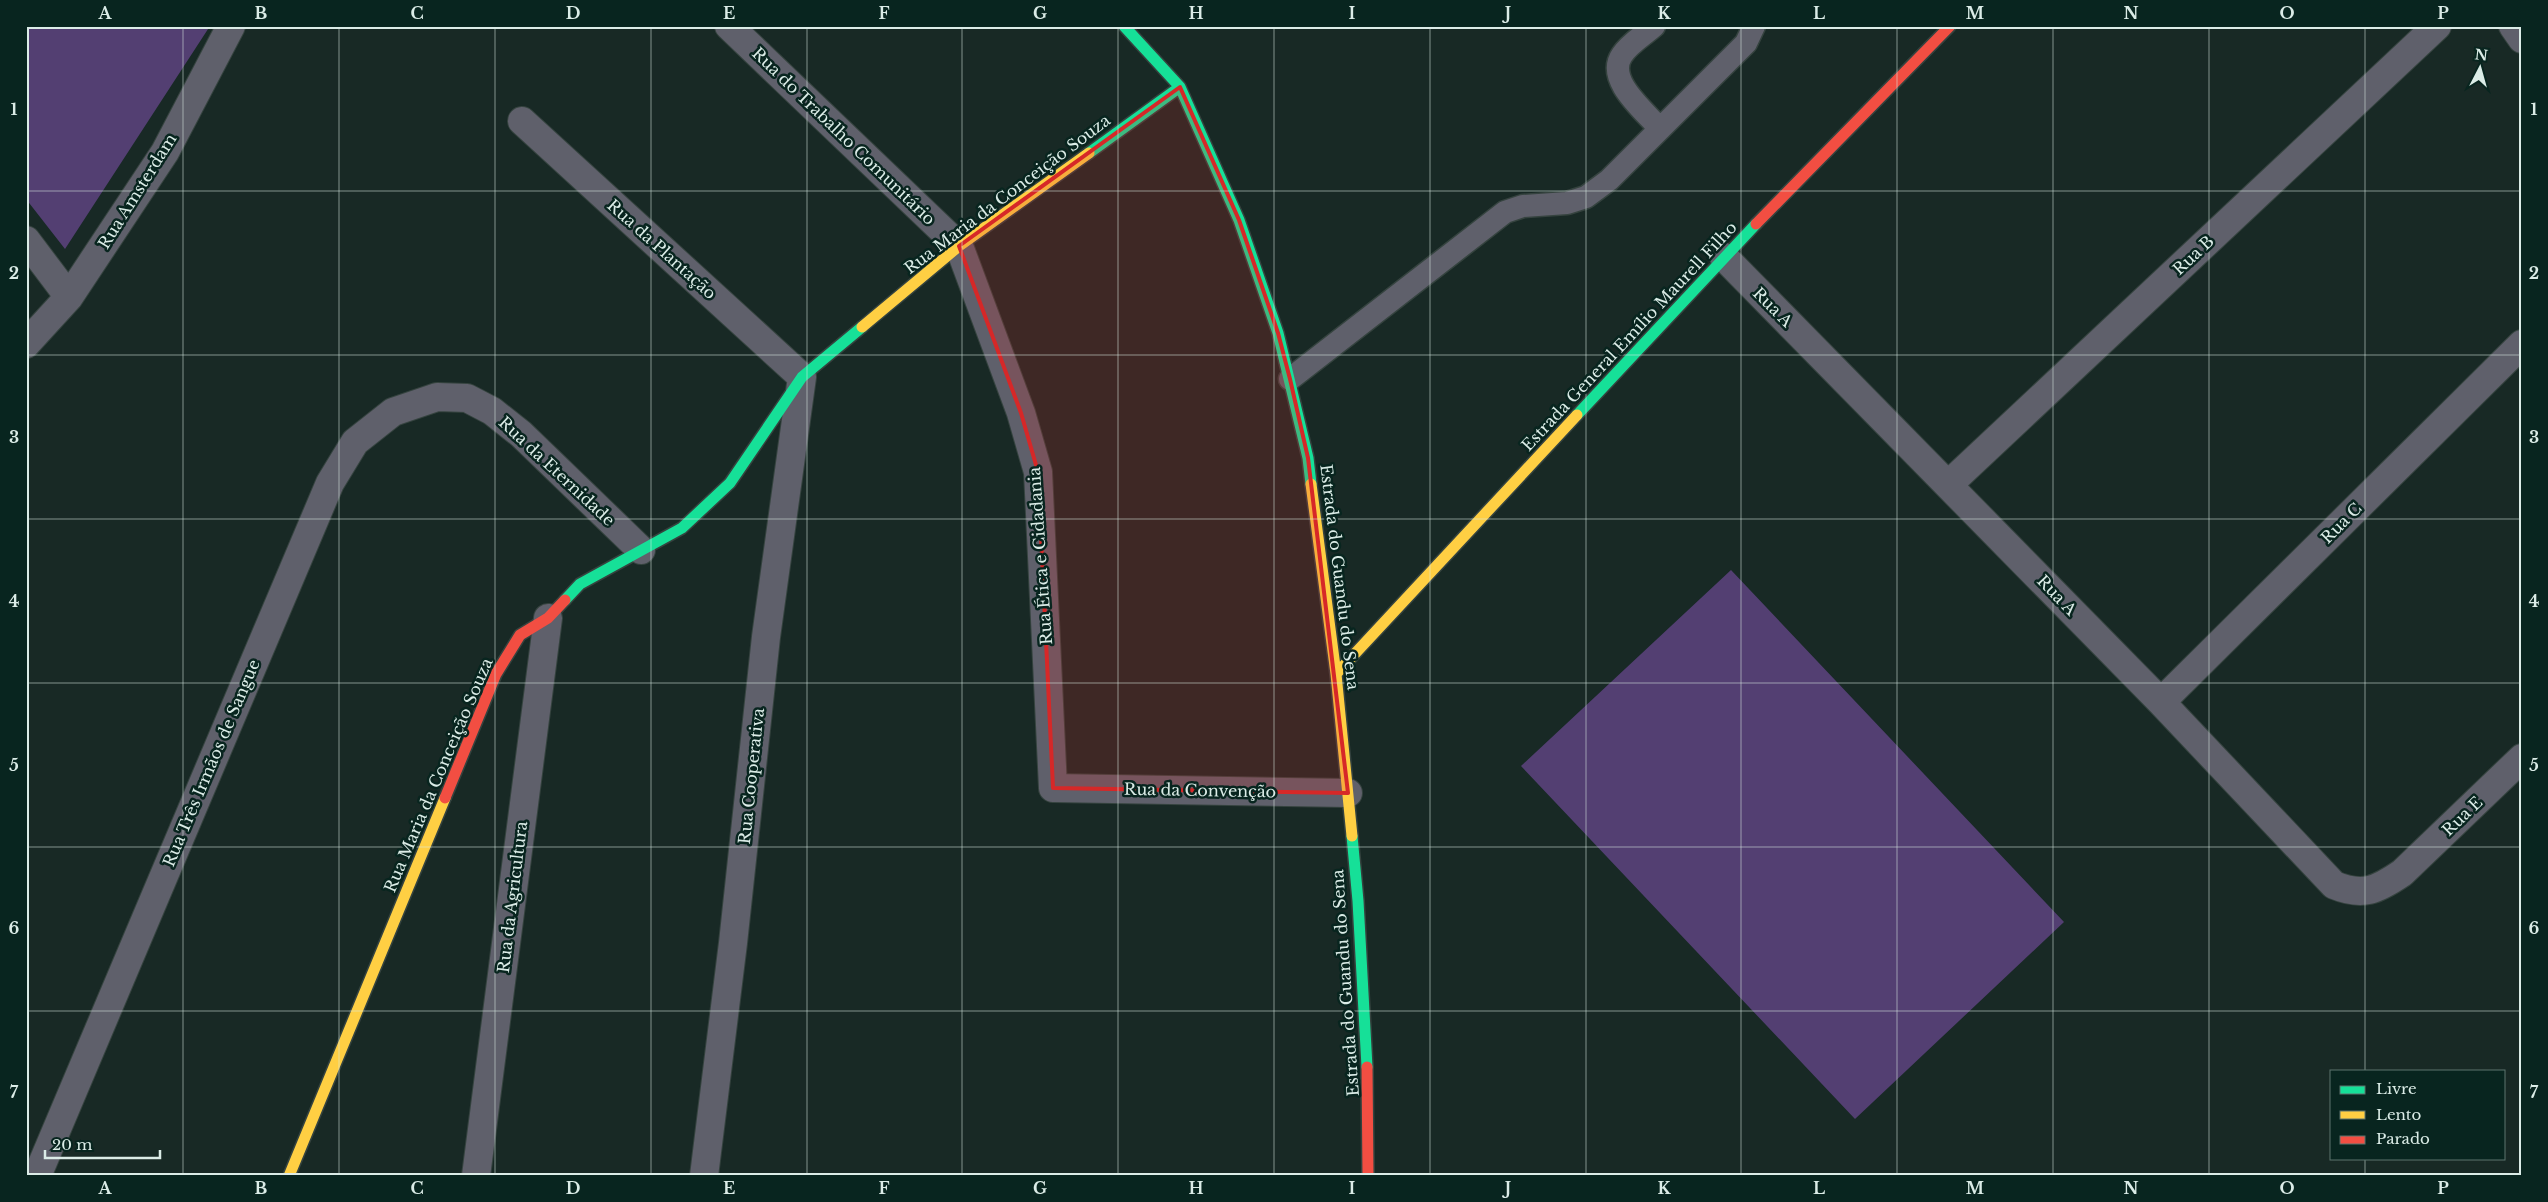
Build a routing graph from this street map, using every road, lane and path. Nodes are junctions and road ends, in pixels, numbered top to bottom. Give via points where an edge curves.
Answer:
1 (231, 26) edge
2 (729, 26) edge
3 (1124, 26) edge
4 (1654, 26) edge
5 (1754, 26) edge
6 (1950, 26) edge
7 (2437, 26) edge
8 (2513, 26) edge
9 (2522, 40) edge
10 (1180, 87) junction
11 (522, 120) dead end
12 (1660, 129) junction
13 (26, 240) edge
14 (959, 246) junction
15 (1724, 257) junction
16 (69, 297) junction
17 (26, 344) edge
18 (2522, 344) edge
19 (802, 377) junction
20 (1290, 379) junction
21 (437, 397) joint
22 (1949, 484) junction
23 (641, 550) junction
24 (548, 618) junction
25 (1336, 674) junction
26 (2161, 702) junction
27 (2522, 758) edge
28 (1053, 788) joint
29 (1348, 792) junction
30 (2402, 873) joint
31 (37, 1176) edge
32 (289, 1176) edge
33 (476, 1176) edge
34 (704, 1176) edge
35 (1368, 1176) edge

1 - 16 street, Rua Amsterdam via 165,152
2 - 14 street, Rua do Trabalho Comunitário
3 - 10 street, Estrada do Guandu do Sena
4 - 12 lane via 1623,52 1617,63 1623,86
5 - 12 lane via 1746,43
6 - 15 street, Estrada General Emílio Maurell Filho
7 - 22 street, Rua B
8 - 9 street
10 - 14 street, Rua Maria da Conceição Souza
10 - 20 street, Estrada do Guandu do Sena via 1239,220 1278,333
11 - 19 street, Rua da Plantação
12 - 20 lane via 1609,180 1586,197 1567,203 1523,206 1505,212
13 - 16 street
14 - 19 street, Rua Maria da Conceição Souza
14 - 28 street, Rua Ética e Cidadania via 1021,412 1038,472
15 - 22 street, Rua A
15 - 25 street, Estrada General Emílio Maurell Filho
16 - 17 street, Rua Amsterdam
18 - 26 street, Rua C
19 - 23 street, Rua Maria da Conceição Souza via 730,483 682,528
19 - 34 street, Rua Cooperativa via 766,637
20 - 25 street, Estrada do Guandu do Sena via 1308,458
21 - 23 street, Rua da Eternidade via 468,398 492,411 521,434
21 - 31 street, Rua Três Irmãos de Sangue via 392,412 355,442 330,483
22 - 26 street, Rua A
23 - 24 street, Rua Maria da Conceição Souza via 580,584
24 - 32 street, Rua Maria da Conceição Souza via 520,635 496,674
24 - 33 street, Rua da Agricultura
25 - 29 street, Estrada do Guandu do Sena
26 - 30 street, Rua A via 2334,885 2349,891 2366,892
27 - 30 street, Rua E
28 - 29 street, Rua da Convenção
29 - 35 street, Estrada do Guandu do Sena via 1369,1094

